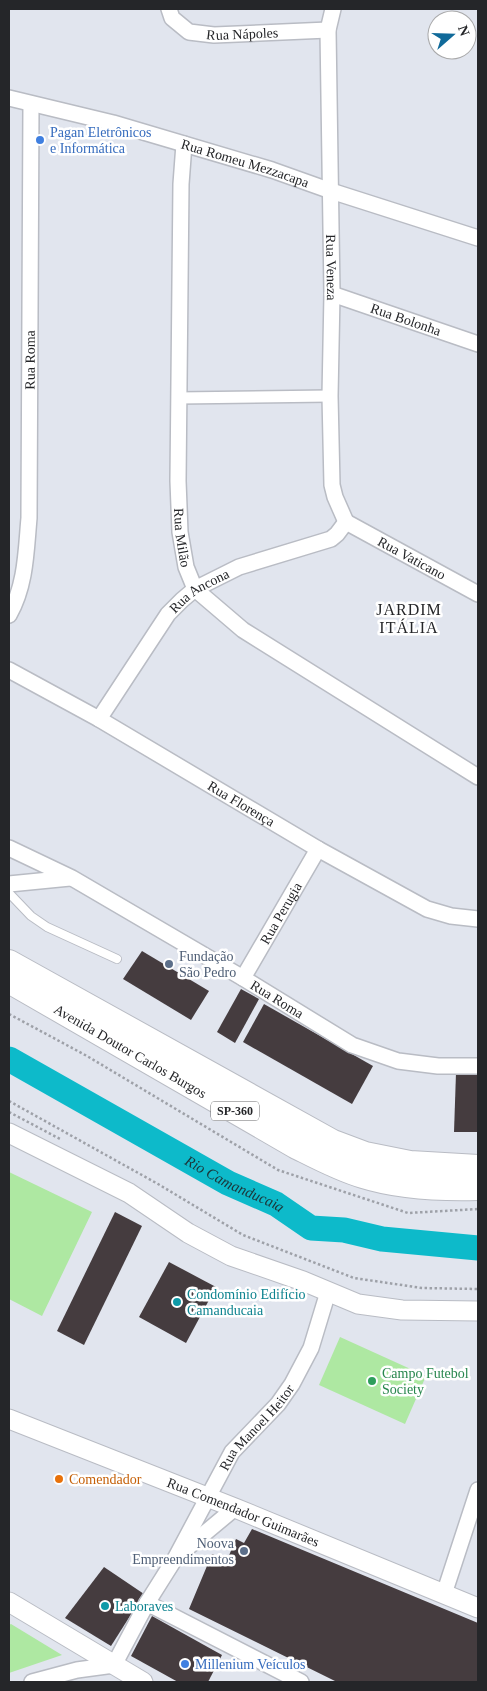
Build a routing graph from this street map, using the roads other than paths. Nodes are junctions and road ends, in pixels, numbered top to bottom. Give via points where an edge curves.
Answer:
1 (170, 9) edge
2 (333, 9) edge
3 (328, 30) junction
4 (9, 98) edge
5 (32, 104) junction
6 (184, 144) junction
7 (331, 191) junction
8 (478, 238) edge
9 (332, 294) junction
10 (478, 344) edge
11 (330, 396) junction
12 (178, 398) junction
13 (346, 522) junction
14 (195, 589) junction
15 (478, 594) edge
16 (9, 615) edge
17 (9, 670) edge
18 (99, 719) junction
19 (478, 777) edge
20 (9, 848) edge
21 (318, 849) junction
22 (72, 878) junction
23 (9, 884) edge
24 (9, 893) edge
25 (478, 919) edge
26 (117, 959) dead end
27 (9, 962) edge
28 (243, 978) junction
29 (9, 981) edge
30 (478, 1066) edge
31 (9, 1133) edge
32 (478, 1166) edge
33 (478, 1188) edge
34 (328, 1292) junction
35 (478, 1311) edge
36 (9, 1419) edge
37 (478, 1490) edge
38 (207, 1497) junction
39 (234, 1508) junction
40 (176, 1557) junction
41 (444, 1594) junction
42 (9, 1602) edge
43 (148, 1603) junction
44 (478, 1608) edge
45 (114, 1665) junction
46 (32, 1682) edge
47 (143, 1682) edge
48 (301, 1682) edge

1 - 3 street, Rua Nápoles via 172,18 189,32
2 - 3 street, Rua Veneza
3 - 7 street, Rua Veneza
4 - 5 street, Rua Romeu Mezzacapa
5 - 6 street, Rua Romeu Mezzacapa
5 - 16 street, Rua Roma via 28,518 25,569
6 - 7 street, Rua Romeu Mezzacapa
6 - 12 street, Rua Milão
7 - 8 street, Rua Romeu Mezzacapa
7 - 9 street, Rua Veneza
9 - 10 street, Rua Bolonha
9 - 11 street, Rua Veneza
11 - 12 street
11 - 13 street, Rua Veneza via 332,485
12 - 14 street, Rua Milão via 180,532 186,567
13 - 14 street, Rua Ancona via 331,539 239,567
13 - 15 street, Rua Vaticano
14 - 18 street, Rua Ancona via 168,614
14 - 19 street, Rua Milão via 243,630
17 - 18 street, Rua Florença
18 - 21 street, Rua Florença
20 - 22 street, Rua Roma
21 - 25 street, Rua Florença via 427,909
21 - 28 street, Rua Perugia
22 - 23 street
22 - 28 street, Rua Roma
24 - 26 lane via 47,927
27 - 32 main road, Avenida Doutor Carlos Burgos / SP-360 via 333,1142 365,1154 410,1163
28 - 30 street, Rua Roma via 352,1045 398,1061
29 - 33 main road, Avenida Doutor Carlos Burgos / SP-360 via 338,1168 393,1182 448,1189
31 - 34 street via 129,1193 188,1233 231,1256
34 - 35 street via 358,1304 402,1310
34 - 38 street, Rua Manoel Heitor via 311,1348 292,1384 278,1404 232,1452
36 - 38 street, Rua Comendador Guimarães
37 - 41 street
38 - 39 street, Rua Comendador Guimarães
38 - 40 street, Rua Manoel Heitor
39 - 40 street, Rua Manoel Heitor
39 - 41 street, Rua Comendador Guimarães
40 - 43 street, Rua Manoel Heitor
41 - 44 street, Rua Comendador Guimarães
42 - 45 street
43 - 45 street, Rua Manoel Heitor
43 - 48 street
45 - 46 street via 77,1670
45 - 47 street

